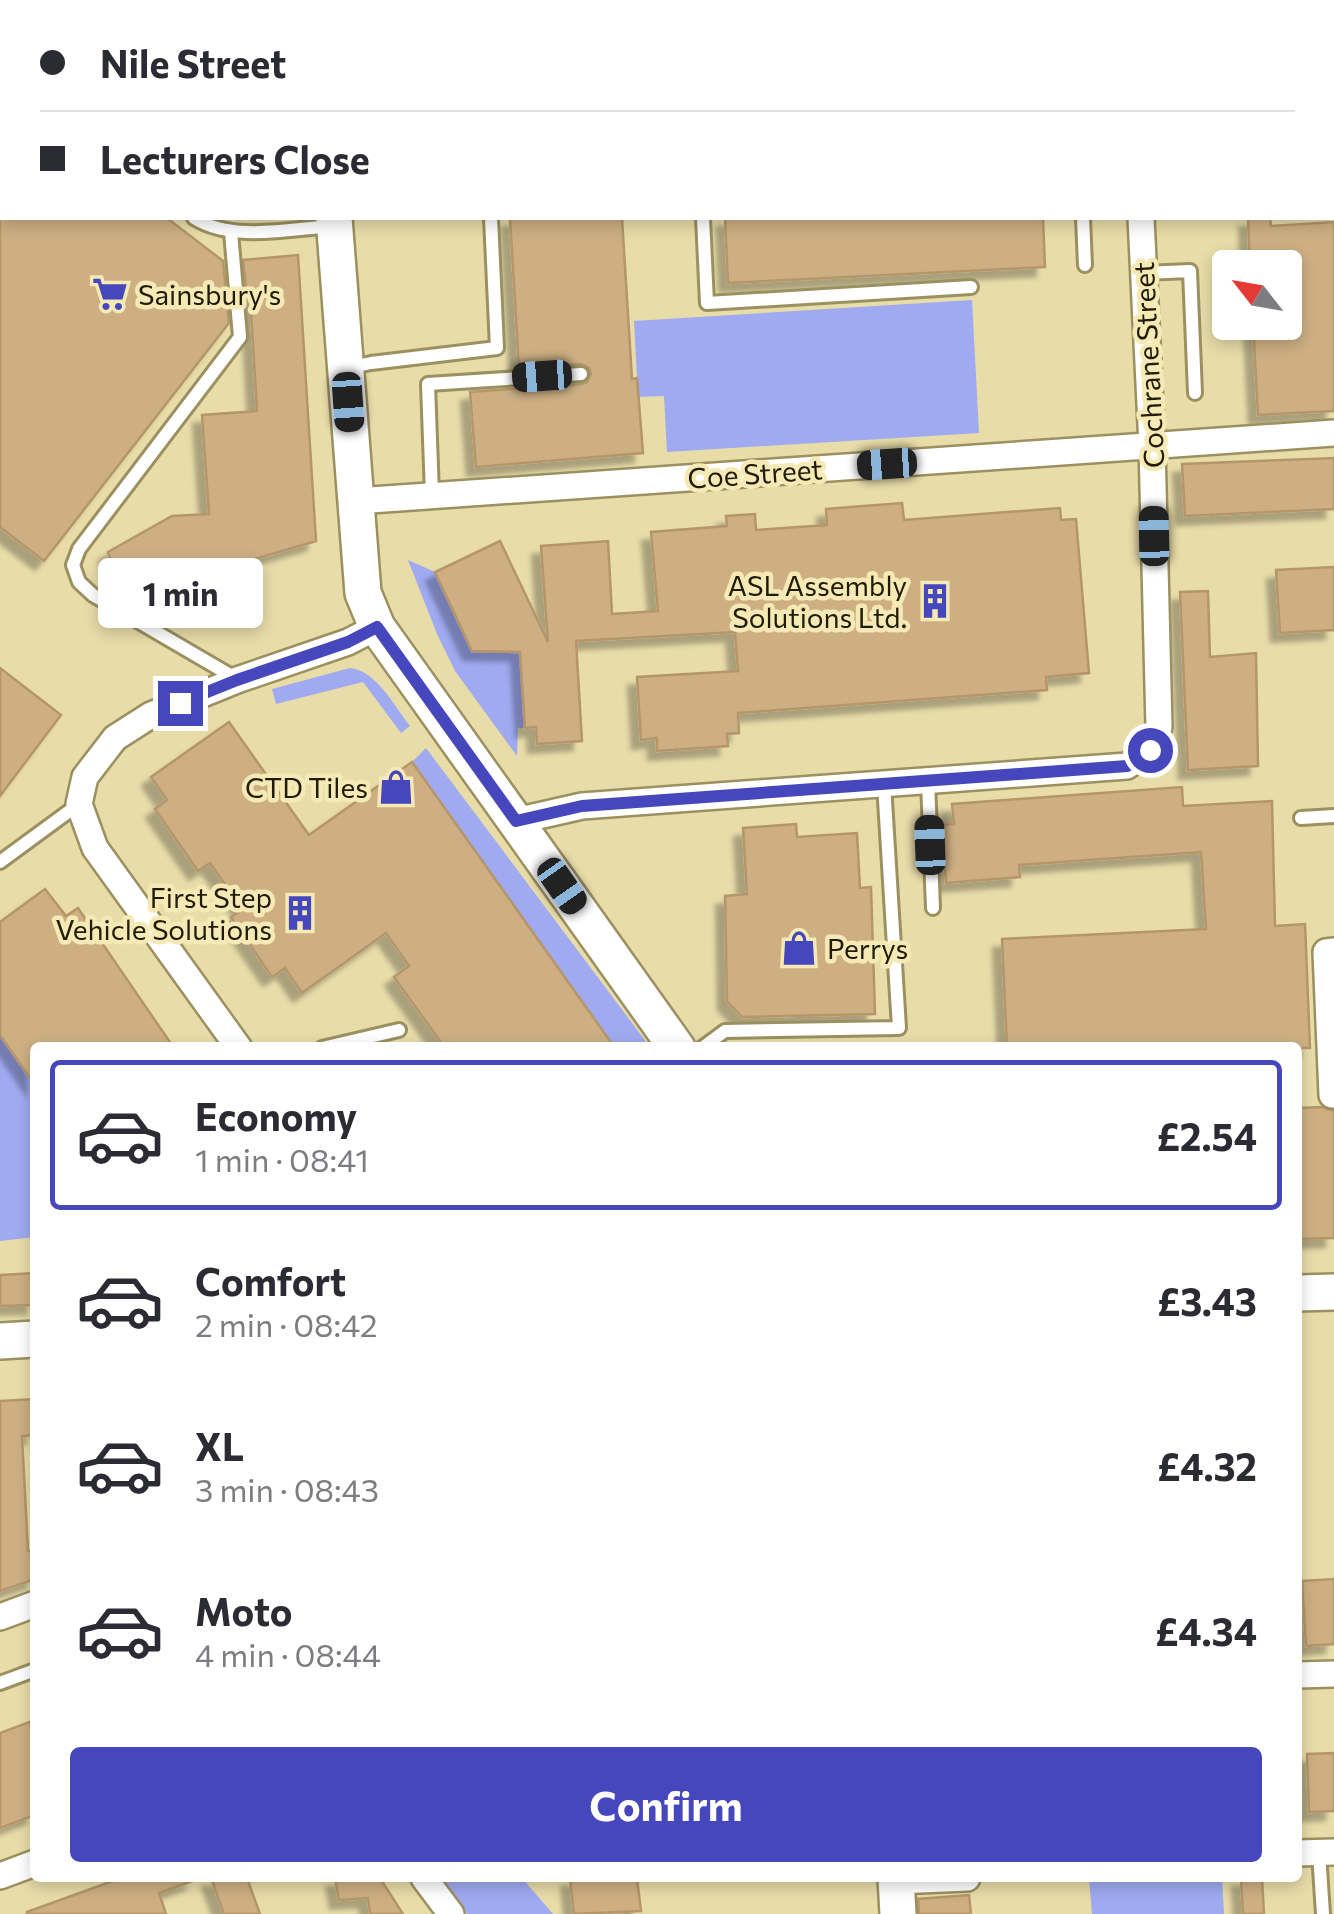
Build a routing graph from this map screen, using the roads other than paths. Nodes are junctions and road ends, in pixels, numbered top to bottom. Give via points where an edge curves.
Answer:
1 (197, 220) edge
2 (491, 220) edge
3 (703, 220) edge
4 (1083, 220) edge
5 (1141, 220) edge
6 (334, 222) edge
7 (231, 232) junction
8 (1085, 265) dead end
9 (1144, 273) junction
10 (970, 287) dead end
11 (346, 369) junction
12 (580, 374) dead end
13 (1196, 393) dead end
14 (1334, 433) edge
15 (1152, 446) junction
16 (432, 495) junction
17 (356, 500) junction
18 (377, 627) junction
19 (237, 680) junction
20 (928, 781) junction
21 (884, 784) junction
22 (79, 804) junction
23 (1334, 816) edge
24 (1301, 818) dead end
25 (516, 821) junction
26 (0, 862) edge
27 (934, 908) dead end
28 (1330, 952) edge
29 (399, 1030) dead end
30 (235, 1042) edge
31 (348, 1042) edge
32 (673, 1042) edge
33 (711, 1042) edge
34 (1333, 1095) edge
35 (1334, 1292) edge
36 (1302, 1293) edge
37 (30, 1339) edge
38 (0, 1341) edge
39 (30, 1606) edge
40 (0, 1616) edge
41 (30, 1672) edge
42 (1334, 1674) edge
43 (1302, 1675) edge
44 (0, 1683) edge
45 (1317, 1853) edge
46 (30, 1865) edge
47 (0, 1876) edge
48 (427, 1882) edge
49 (945, 1882) edge
50 (897, 1891) edge
51 (450, 1914) edge
52 (1323, 1914) edge

1 - 7 lane
2 - 11 lane via 497,348
3 - 10 lane via 707,303
4 - 8 lane
5 - 9 street, Cochrane Street
6 - 7 lane
6 - 11 street
7 - 19 lane via 240,337 73,565 78,582 93,596
9 - 13 lane via 1190,271
9 - 15 street, Cochrane Street
11 - 17 street
12 - 16 lane via 428,384
14 - 15 street, Coe Street
15 - 16 street, Coe Street
15 - 20 street, Cochrane Street via 1159,727 1150,750 1127,766
16 - 17 street, Coe Street
17 - 18 street via 363,594
18 - 19 street
18 - 25 street
19 - 22 street via 151,715 115,738 84,777
20 - 21 street
20 - 27 lane
21 - 25 street via 582,806
21 - 33 lane via 899,1028 726,1032
22 - 26 lane
22 - 30 street via 95,848
23 - 24 lane
25 - 32 street
28 - 34 street
29 - 31 lane
35 - 36 street
37 - 38 street
39 - 40 street
41 - 44 lane
42 - 43 street
45 - 52 lane
46 - 47 street
48 - 51 street
49 - 50 street

